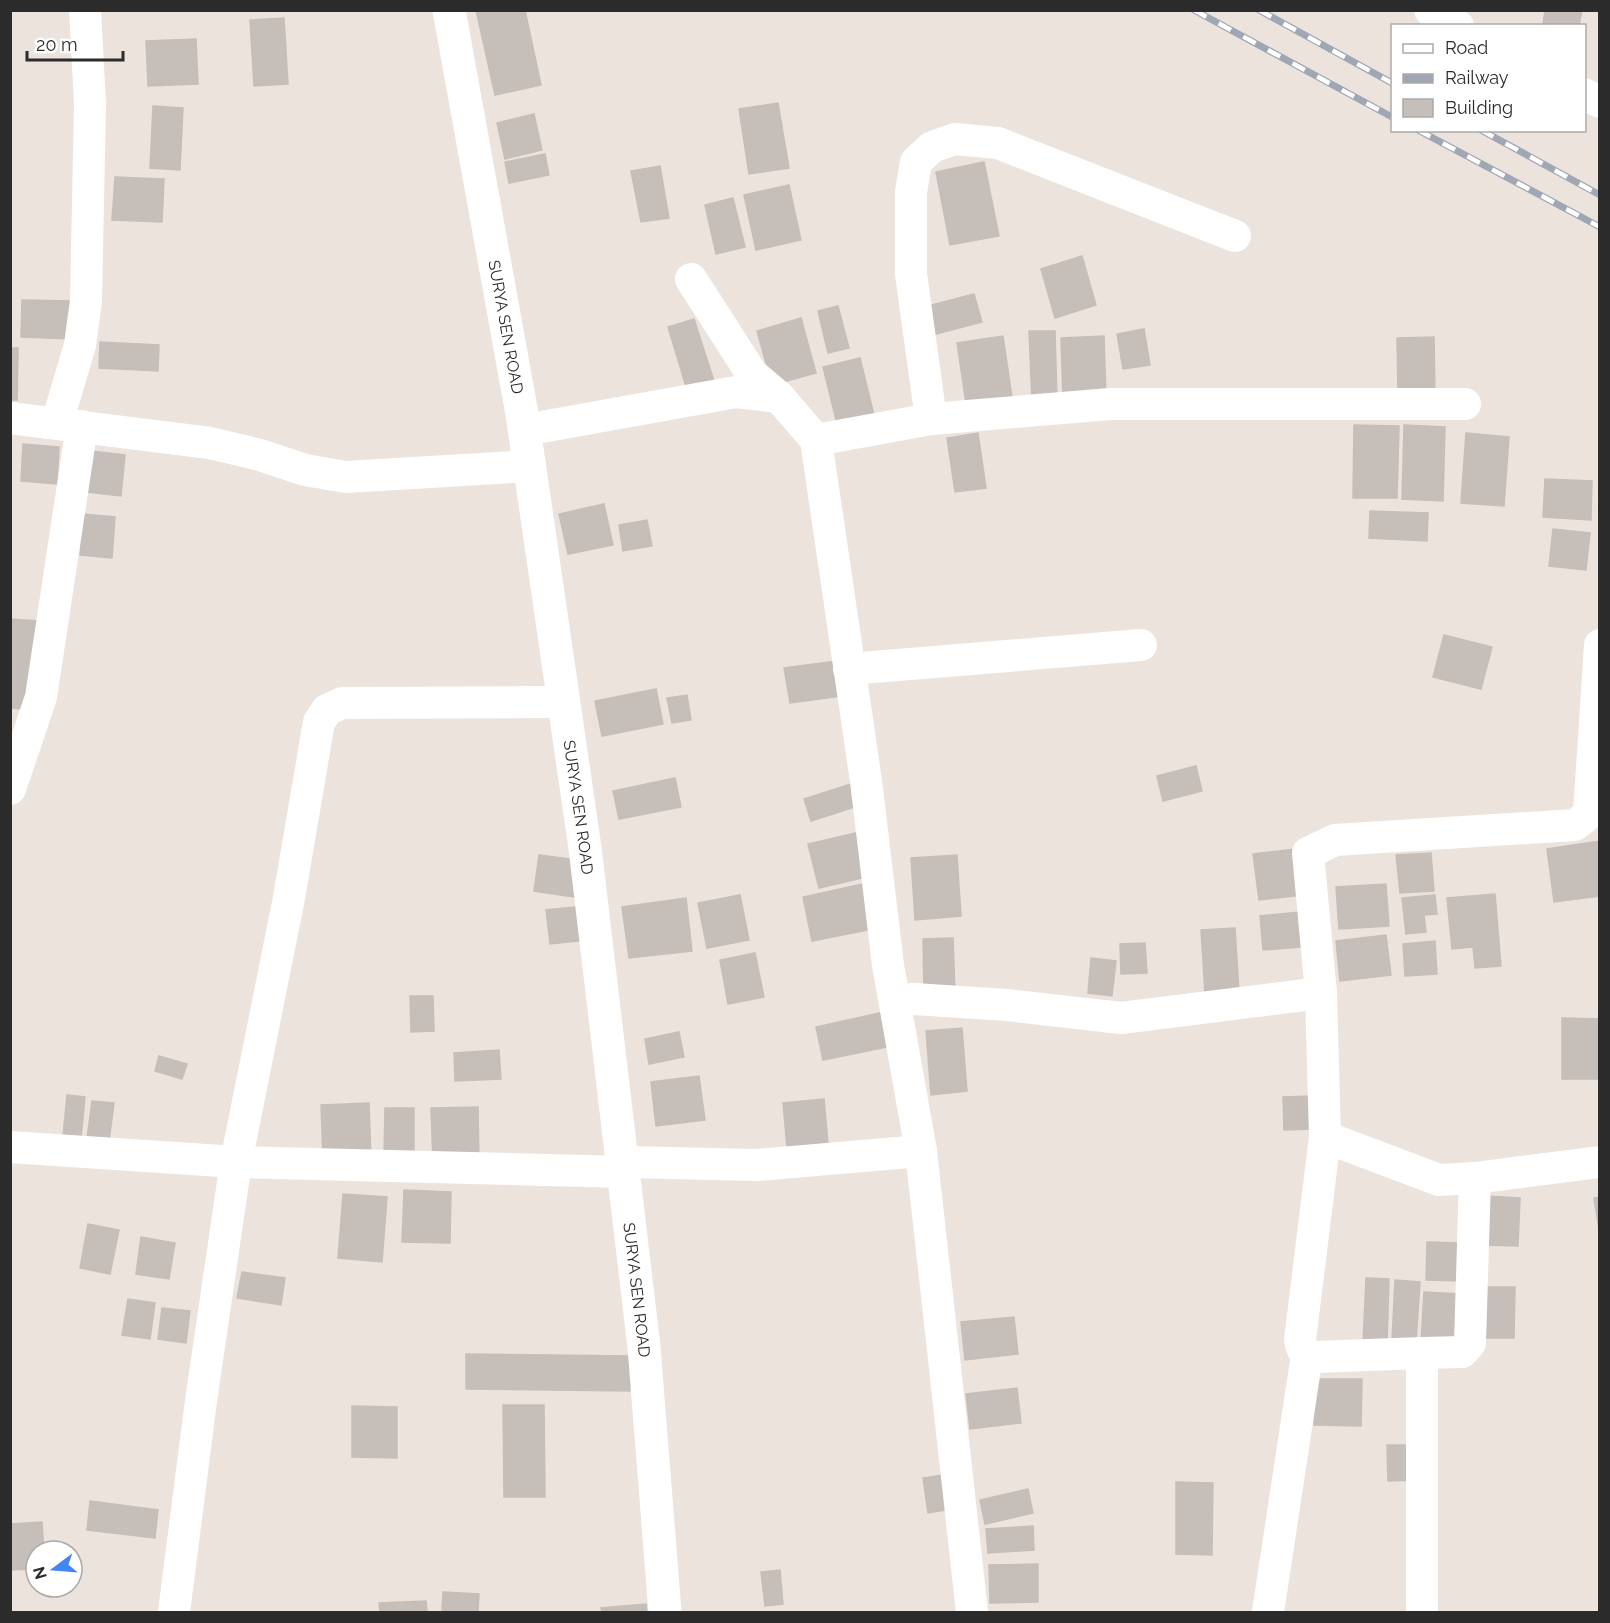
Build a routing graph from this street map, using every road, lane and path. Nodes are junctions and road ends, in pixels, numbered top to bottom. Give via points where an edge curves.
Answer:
1 (85, 10) edge
2 (449, 10) edge
3 (1430, 10) edge
4 (1454, 24) edge
5 (1235, 236) dead end
6 (691, 279) dead end
7 (779, 397) junction
8 (1465, 404) dead end
9 (10, 418) edge
10 (931, 419) junction
11 (69, 424) junction
12 (525, 430) junction
13 (816, 440) junction
14 (530, 466) junction
15 (1141, 645) dead end
16 (1599, 645) edge
17 (849, 669) junction
18 (564, 702) junction
19 (10, 789) edge
20 (1321, 993) junction
21 (895, 1000) junction
22 (1325, 1137) junction
23 (10, 1147) edge
24 (921, 1151) junction
25 (236, 1162) junction
26 (1599, 1162) edge
27 (624, 1167) junction
28 (1475, 1178) junction
29 (1422, 1353) junction
30 (1307, 1355) junction
31 (174, 1612) edge
32 (665, 1612) edge
33 (972, 1612) edge
34 (1268, 1612) edge
35 (1422, 1612) edge

1 - 11 street via 90,104 86,301
2 - 12 street, SURYA SEN ROAD
3 - 4 street
5 - 10 street via 998,143 955,139 932,147 916,162 911,192 911,274
6 - 7 street via 752,374
7 - 12 street via 736,392
7 - 13 street
8 - 10 street via 1110,404
9 - 11 street
10 - 13 street
11 - 14 street via 210,443 305,470 346,477
11 - 19 street via 42,697
12 - 14 street, SURYA SEN ROAD
13 - 17 street
14 - 18 street, SURYA SEN ROAD
15 - 17 street
16 - 20 street via 1589,814 1575,825 1335,840 1308,853
17 - 21 street
18 - 25 street via 365,702 342,703 327,710 319,722 289,898
18 - 27 street, SURYA SEN ROAD
20 - 21 street via 1121,1018 996,1004
20 - 22 street
21 - 24 street
22 - 28 street via 1438,1180
22 - 30 street via 1300,1340
23 - 25 street
24 - 27 street via 757,1165
24 - 33 street
25 - 27 street
25 - 31 street
26 - 28 street
27 - 32 street, SURYA SEN ROAD via 644,1347
28 - 29 street via 1470,1343 1462,1352
29 - 30 street
29 - 35 street
30 - 34 street

